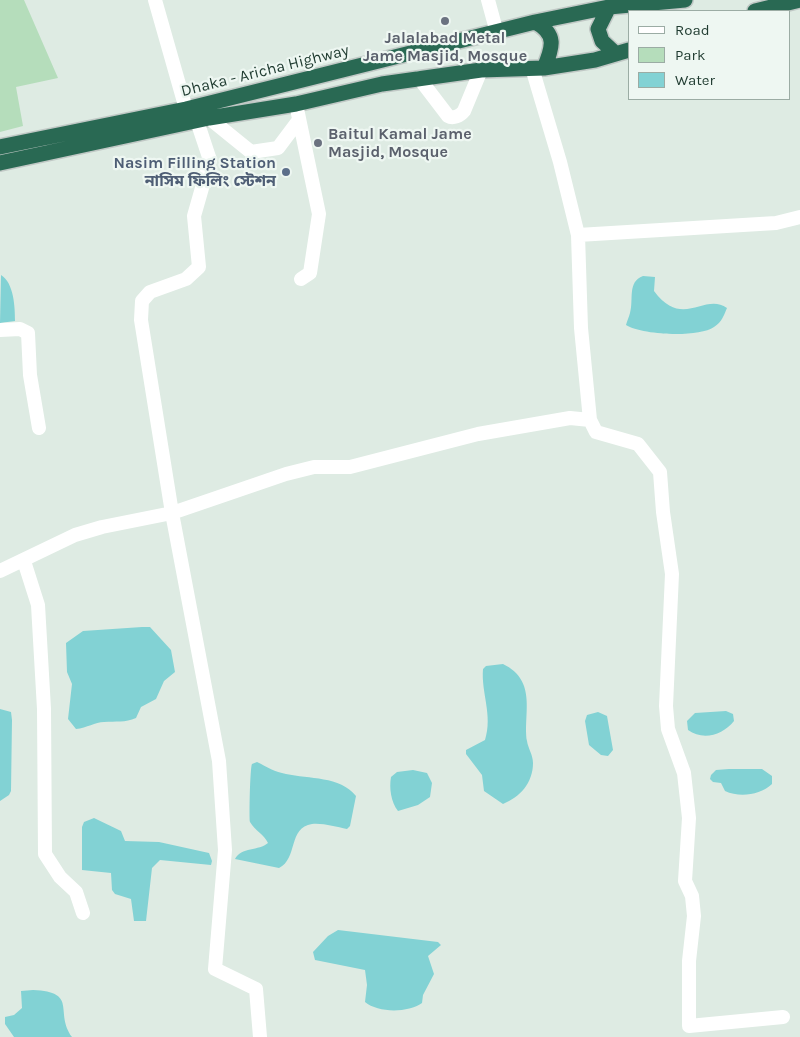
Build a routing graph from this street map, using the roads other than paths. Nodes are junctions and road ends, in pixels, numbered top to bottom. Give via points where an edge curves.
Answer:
1 (155, 0) edge
2 (488, 0) edge
3 (685, 0) edge
4 (800, 0) edge
5 (609, 7) junction
6 (759, 10) edge
7 (535, 22) junction
8 (496, 33) junction
9 (622, 52) edge
10 (538, 68) junction
11 (481, 70) junction
12 (420, 78) junction
13 (296, 104) junction
14 (186, 108) junction
15 (203, 119) junction
16 (299, 120) junction
17 (0, 147) edge
18 (0, 163) edge
19 (800, 217) edge
20 (578, 235) junction
21 (301, 279) dead end
22 (0, 330) edge
23 (590, 420) junction
24 (39, 428) dead end
25 (172, 513) junction
26 (24, 561) junction
27 (0, 571) edge
28 (83, 913) dead end
29 (783, 1017) dead end
30 (260, 1037) edge

1 - 14 street
2 - 8 street
3 - 5 highway, Dhaka - Aricha Highway
4 - 6 highway
5 - 7 highway, Dhaka - Aricha Highway
5 - 9 highway via 598,29 602,41
7 - 8 highway, Dhaka - Aricha Highway
7 - 10 highway via 547,28 551,38 551,51
8 - 14 highway, Dhaka - Aricha Highway
9 - 10 highway, Dhaka - Aricha Highway via 595,60
10 - 11 highway, Dhaka - Aricha Highway
10 - 20 street
11 - 12 highway, Dhaka - Aricha Highway
11 - 12 street via 462,115 452,118
12 - 13 highway, Dhaka - Aricha Highway
13 - 15 highway, Dhaka - Aricha Highway
13 - 16 street
14 - 17 highway, Dhaka - Aricha Highway
15 - 16 street via 251,152 278,148
15 - 18 highway, Dhaka - Aricha Highway
15 - 25 street via 210,160 194,216 199,267 186,279 150,292 142,301 141,320
16 - 21 street via 319,214 310,273
19 - 20 street via 776,223
20 - 23 street via 581,328
22 - 24 street via 20,329 28,333 30,376
23 - 25 street via 570,418 478,434 350,467 314,467
23 - 29 street via 596,432 638,444 660,472 672,574 666,706 668,728 684,773 689,818 685,881 692,896 694,916 689,961 689,1026
25 - 26 street via 102,527
25 - 30 street via 219,761 225,850 215,969 256,989
26 - 27 street
26 - 28 street via 38,605 44,709 45,854 60,877 76,892

